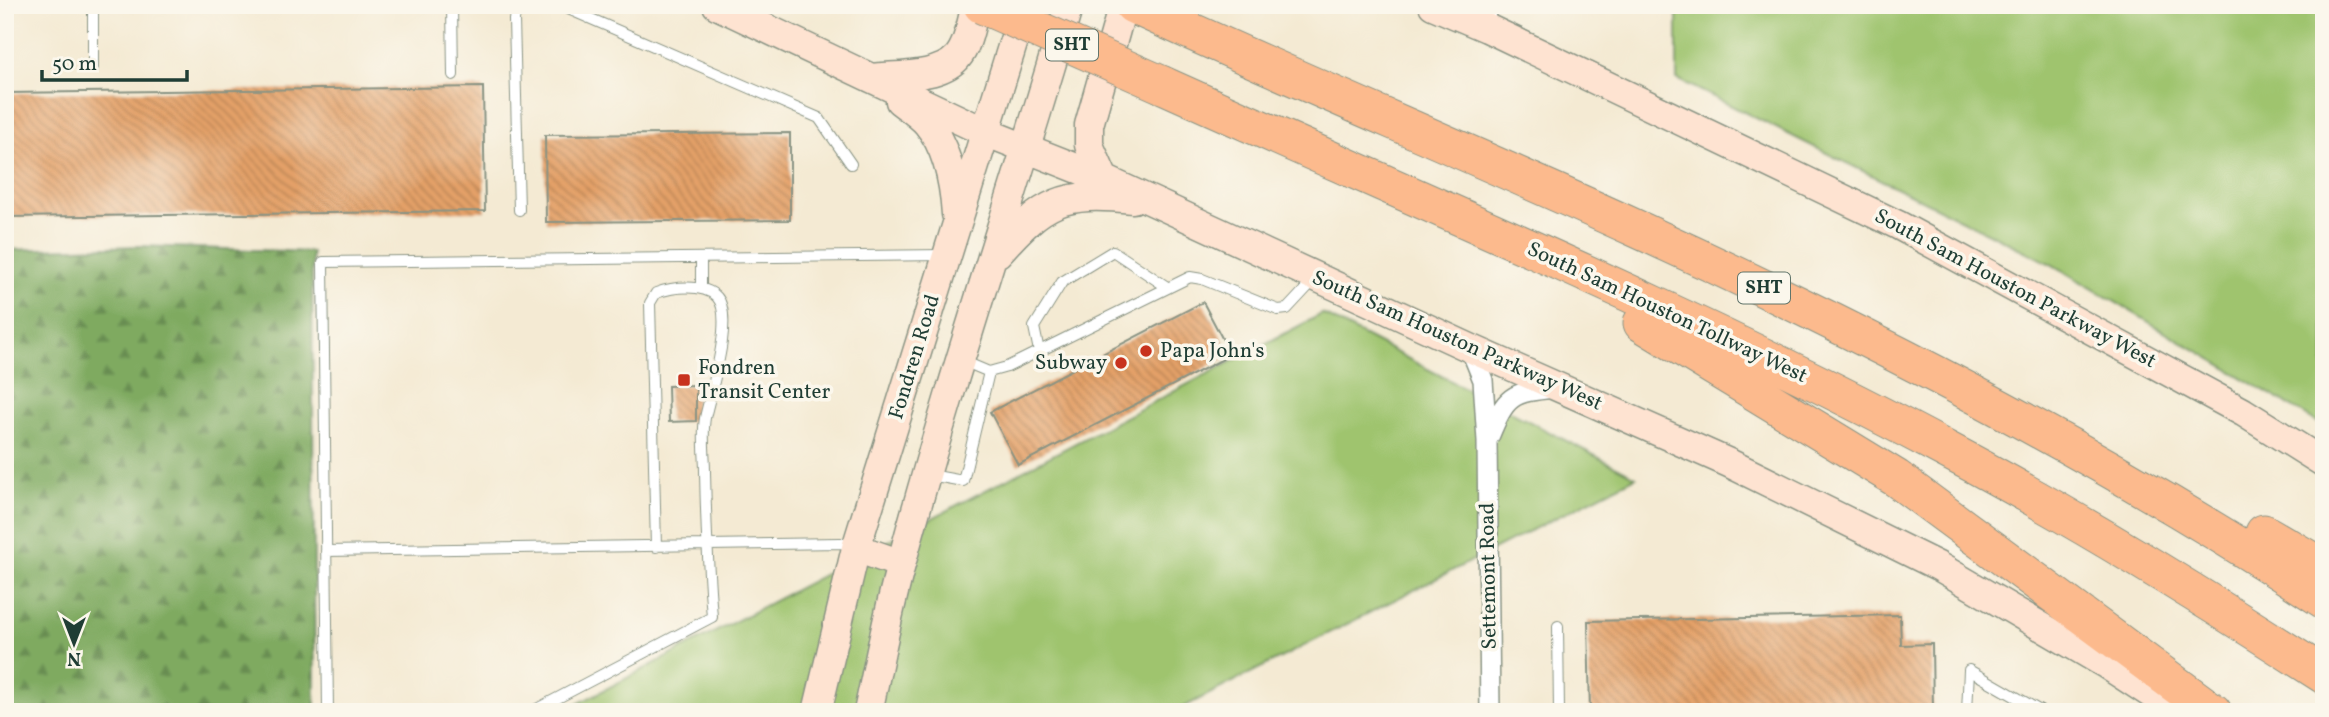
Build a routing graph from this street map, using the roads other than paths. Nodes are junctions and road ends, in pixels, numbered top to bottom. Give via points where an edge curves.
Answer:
1 (93, 5) edge
2 (452, 5) edge
3 (517, 5) edge
4 (559, 5) edge
5 (717, 5) edge
6 (976, 5) edge
7 (982, 5) edge
8 (1025, 5) edge
9 (1069, 5) edge
10 (1123, 5) edge
11 (1133, 5) edge
12 (1433, 5) edge
13 (1486, 16) edge
14 (93, 68) dead end
15 (453, 75) dead end
16 (871, 78) junction
17 (985, 132) junction
18 (1028, 148) junction
19 (851, 164) dead end
20 (1104, 179) junction
21 (1151, 201) junction
22 (519, 210) dead end
23 (957, 221) junction
24 (1475, 224) junction
25 (946, 255) junction
26 (701, 258) junction
27 (992, 261) junction
28 (1317, 277) junction
29 (1167, 287) junction
30 (701, 289) junction
31 (1470, 348) junction
32 (1039, 351) junction
33 (1894, 353) junction
34 (960, 360) junction
35 (989, 372) junction
36 (1559, 387) junction
37 (1487, 441) junction
38 (2324, 463) edge
39 (926, 474) junction
40 (656, 547) junction
41 (707, 547) junction
42 (856, 548) junction
43 (326, 551) junction
44 (901, 564) junction
45 (2324, 568) edge
46 (2324, 600) edge
47 (1558, 626) dead end
48 (2324, 676) edge
49 (328, 712) edge
50 (531, 712) edge
51 (817, 712) edge
52 (868, 712) edge
53 (1490, 712) edge
54 (1559, 712) edge
55 (1968, 712) edge
56 (2042, 712) edge
57 (2179, 712) edge
58 (2213, 712) edge

1 - 14 lane
2 - 15 lane
3 - 22 lane
4 - 19 lane via 819,118
5 - 16 main road, South Sam Houston Parkway West
6 - 16 main road via 967,40 957,57 940,70
7 - 24 highway, South Sam Houston Tollway West / SHT, bridge
8 - 17 main road, Fondren Road
9 - 18 main road, Fondren Road
10 - 20 main road via 1088,125 1088,145
11 - 33 highway, SHT via 1634,228
12 - 13 main road, South Sam Houston Parkway West
13 - 38 main road, South Sam Houston Parkway West via 1898,225 2243,412
16 - 17 main road, South Sam Houston Parkway West
16 - 23 main road via 926,122 950,174
17 - 18 main road, South Sam Houston Parkway West
17 - 23 main road, Fondren Road
18 - 20 main road, South Sam Houston Parkway West
18 - 27 main road, Fondren Road
20 - 21 main road, South Sam Houston Parkway West
21 - 27 main road via 1103,196 1059,201 1025,223
21 - 28 main road, South Sam Houston Parkway West
23 - 25 main road, Fondren Road
24 - 48 highway, South Sam Houston Tollway West / SHT via 1785,368 1948,450 2144,562
24 - 58 highway via 1896,478
25 - 26 lane
25 - 42 main road, Fondren Road
26 - 30 lane
26 - 43 lane via 323,262
27 - 34 main road, Fondren Road
28 - 29 lane via 1287,309 1278,310 1202,279 1189,277
28 - 31 main road, South Sam Houston Parkway West
29 - 32 lane
29 - 32 lane via 1113,251 1062,282 1034,327
30 - 40 lane via 667,288 656,293 650,303
30 - 41 lane via 717,297 722,307 723,348 704,421
31 - 36 main road, South Sam Houston Parkway West
31 - 37 street, Settemont Road via 1483,380
32 - 35 lane
33 - 45 highway via 2169,484
33 - 46 highway, SHT via 2197,520
34 - 35 lane
34 - 39 main road, Fondren Road
35 - 39 lane via 963,481
36 - 37 street, Settemont Road via 1529,390 1505,401
36 - 57 main road, South Sam Houston Parkway West via 1729,463 1938,566
37 - 53 street, Settemont Road
39 - 44 main road, Fondren Road
40 - 41 lane
40 - 43 lane
41 - 42 lane via 841,543
41 - 50 lane via 712,617
42 - 44 main road
42 - 51 main road, Fondren Road
43 - 49 lane
44 - 52 main road, Fondren Road
47 - 54 lane
55 - 56 lane via 1969,670

